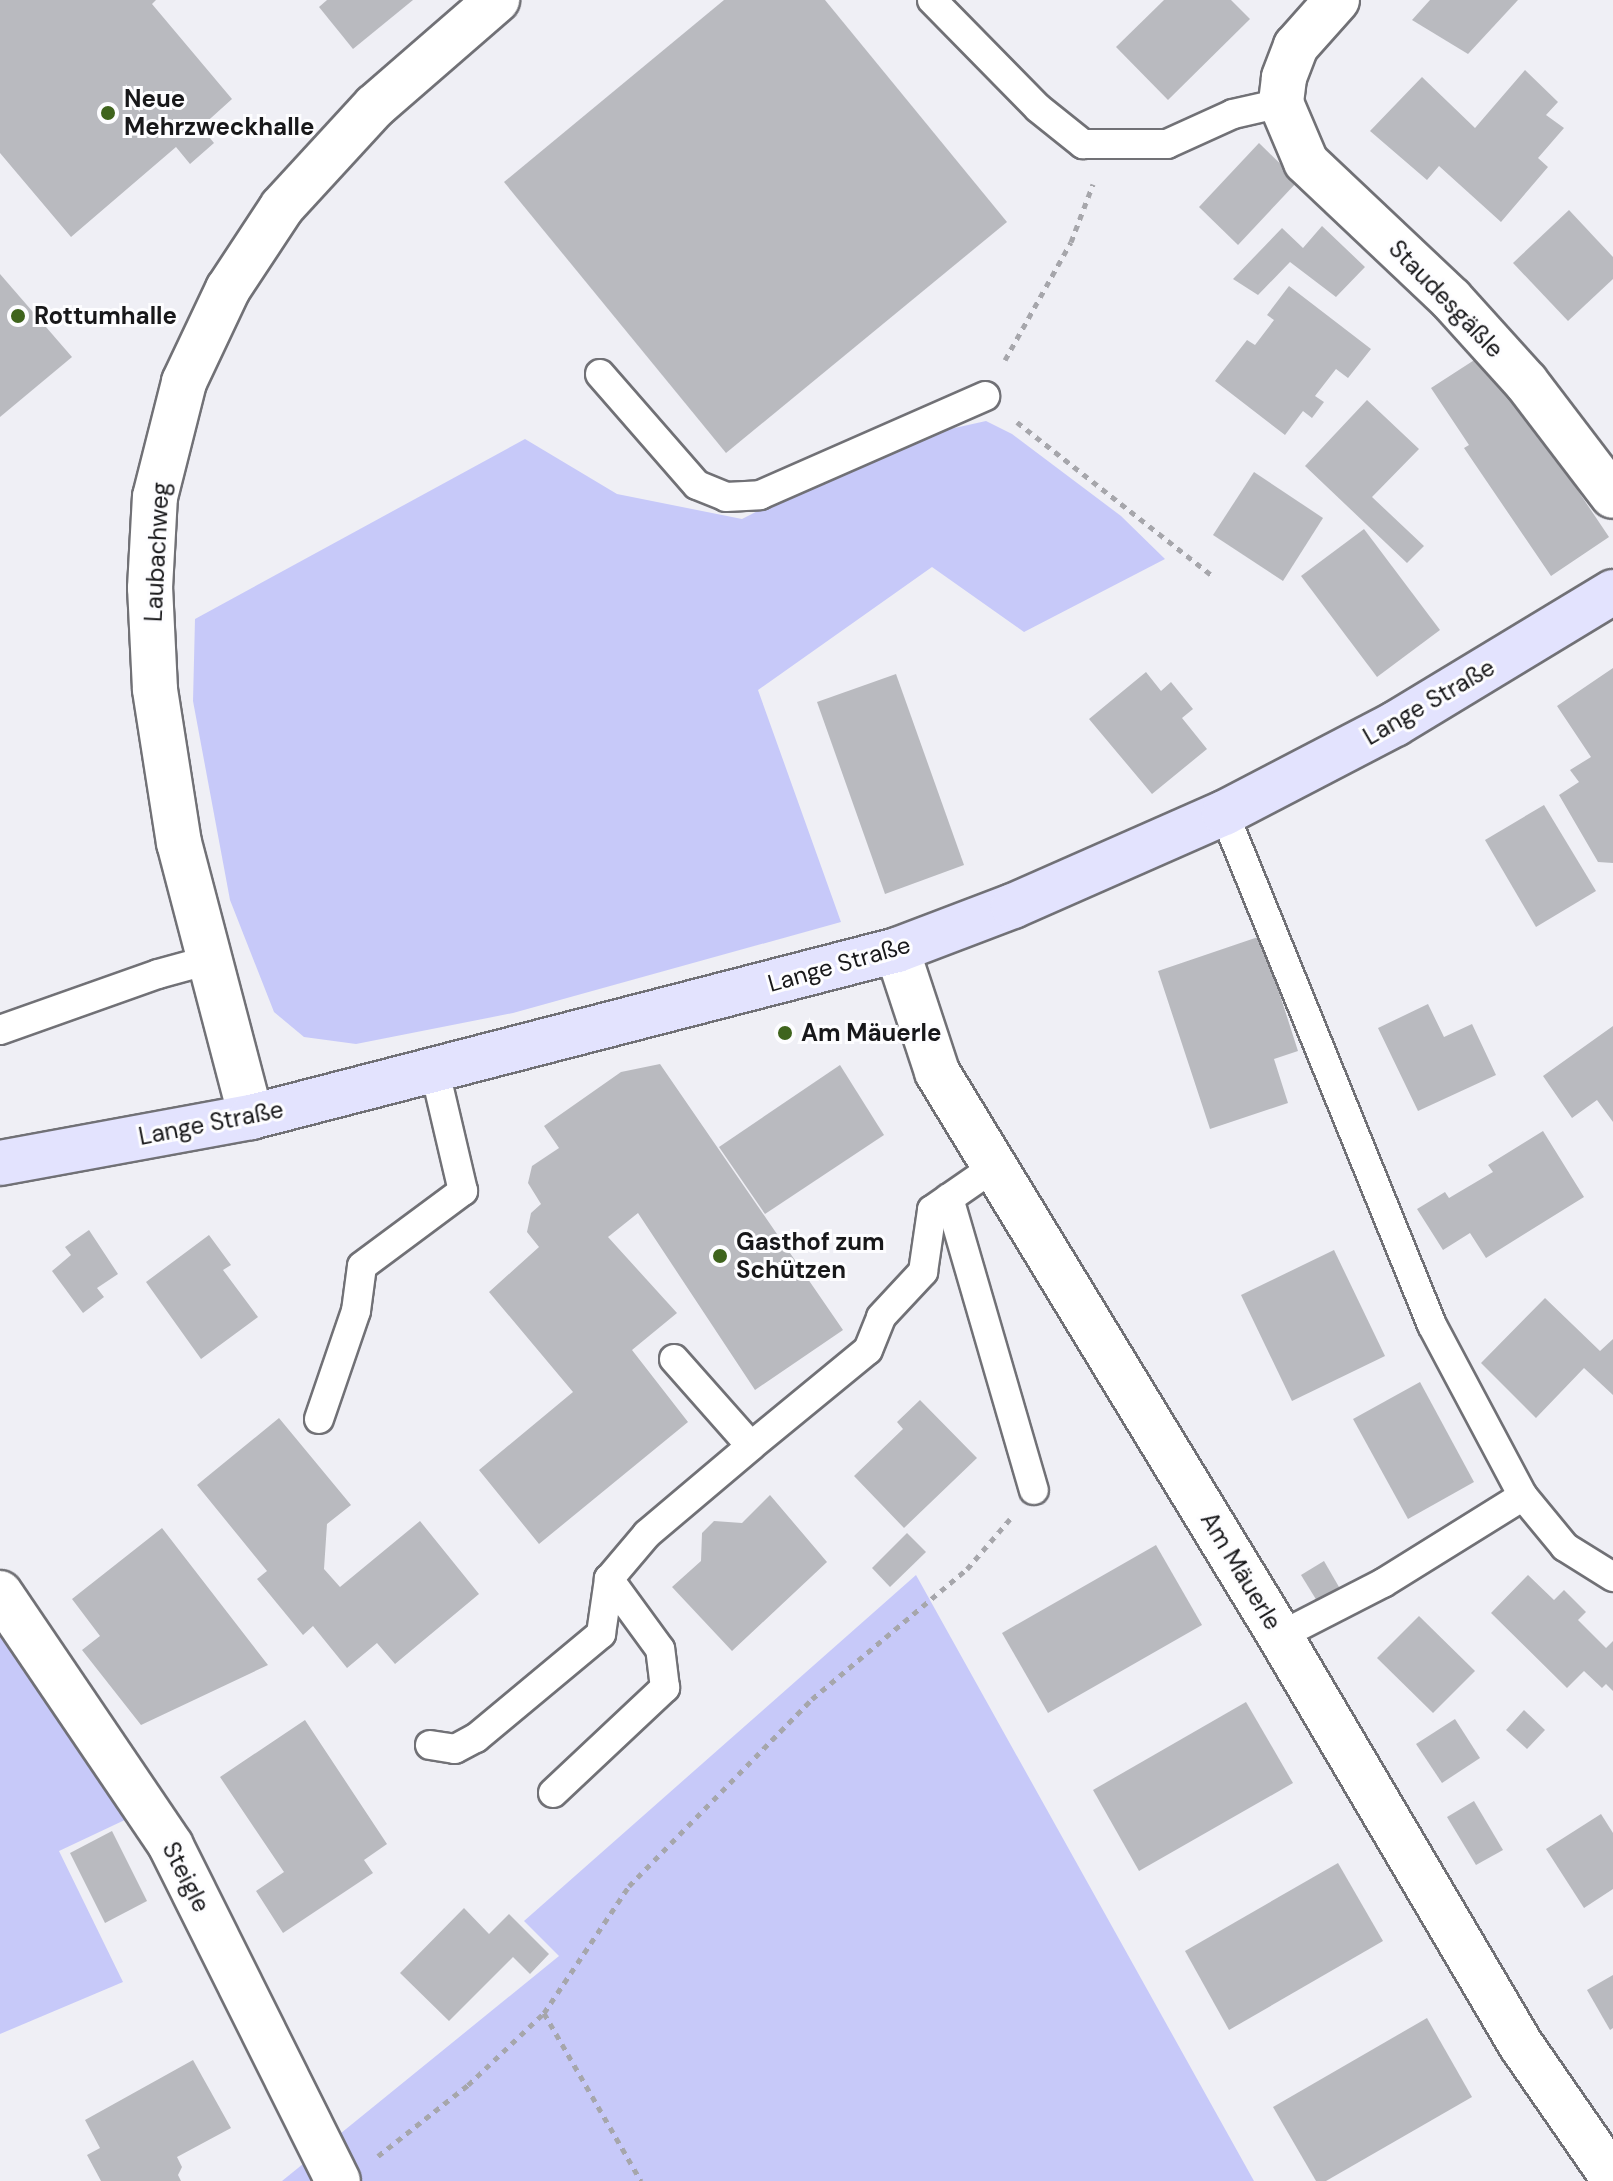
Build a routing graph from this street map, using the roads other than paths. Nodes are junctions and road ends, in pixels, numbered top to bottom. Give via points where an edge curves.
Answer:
1 (497, 0) edge
2 (932, 0) edge
3 (1337, 0) edge
4 (1281, 103) junction
5 (600, 374) dead end
6 (985, 396) road end
7 (1613, 496) edge
8 (1613, 592) edge
9 (1224, 813) junction
10 (897, 950) junction
11 (209, 960) junction
12 (0, 1030) edge
13 (435, 1072) junction
14 (251, 1117) junction
15 (0, 1163) edge
16 (997, 1165) junction
17 (949, 1198) junction
18 (674, 1359) dead end
19 (319, 1419) dead end
20 (751, 1446) junction
21 (1034, 1490) road end
22 (1523, 1496) junction
23 (1613, 1577) edge
24 (609, 1579) junction
25 (0, 1593) edge
26 (1280, 1636) junction
27 (430, 1745) dead end
28 (553, 1793) dead end
29 (1613, 2178) edge
30 (338, 2180) edge

1 - 11 street, Laubachweg via 375,106 282,207 228,289 184,382 155,497 150,588 155,689 179,843
2 - 4 lane via 1038,108 1083,144 1167,144 1233,114
3 - 4 street via 1296,46
4 - 7 street, Staudesgäßle via 1306,162 1451,299 1526,382
5 - 6 lane via 697,485 726,497 760,495
8 - 9 street, Lange Straße via 1395,724
9 - 10 street, Lange Straße via 1013,906
9 - 22 lane via 1432,1325
10 - 13 street, Lange Straße
10 - 16 street, Am Mäuerle via 937,1072
11 - 12 lane
11 - 14 street, Laubachweg
13 - 14 street, Lange Straße
13 - 19 lane via 463,1191 362,1266 356,1311
14 - 15 street, Lange Straße
16 - 17 lane
16 - 26 street, Am Mäuerle
17 - 20 lane via 932,1210 923,1272 881,1317 868,1350
17 - 21 lane
18 - 20 lane
20 - 24 lane via 647,1534
22 - 23 lane via 1565,1547
22 - 26 lane via 1383,1583
24 - 27 lane via 601,1634 476,1738 455,1749
24 - 28 lane via 660,1649 665,1688
25 - 30 street, Steigle via 171,1846
26 - 29 street, Am Mäuerle via 1521,2045

